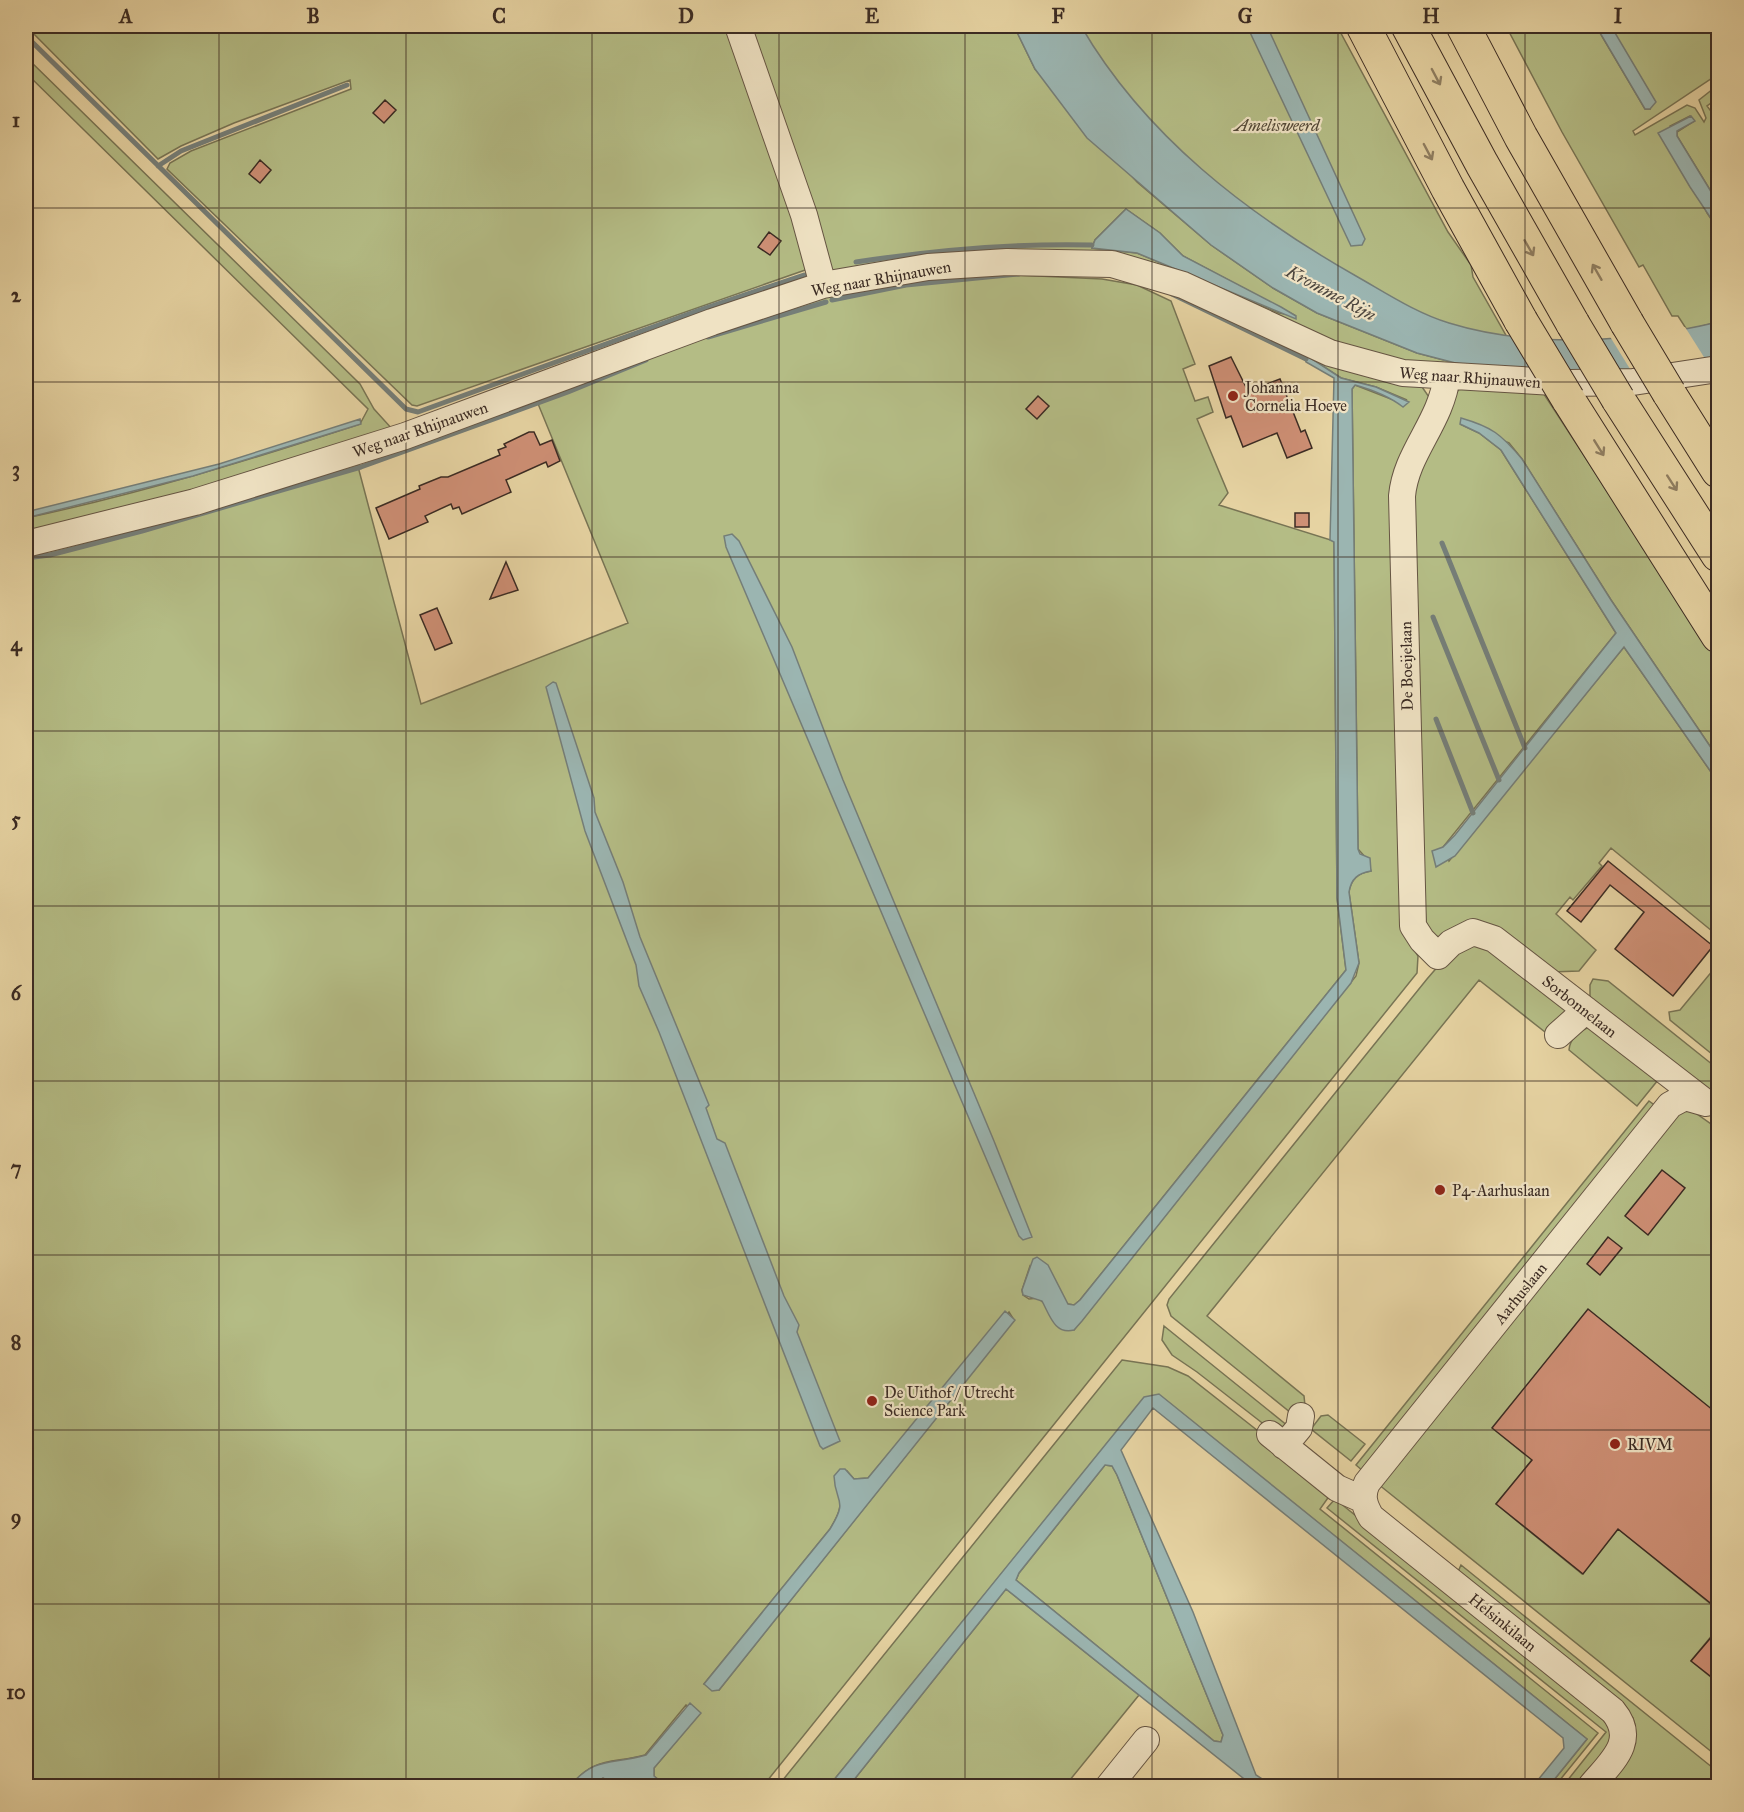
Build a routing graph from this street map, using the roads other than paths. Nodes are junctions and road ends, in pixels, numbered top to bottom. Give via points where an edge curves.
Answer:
1 (738, 26) edge
2 (1363, 26) edge
3 (1408, 26) edge
4 (1463, 26) edge
5 (823, 285) junction
6 (1719, 369) edge
7 (1447, 376) junction
8 (1719, 471) edge
9 (26, 543) edge
10 (1719, 555) edge
11 (1719, 636) edge
12 (1438, 956) joint
13 (1712, 1108) edge
14 (1295, 1428) dead end
15 (1367, 1508) junction
16 (1146, 1740) dead end
17 (1109, 1786) edge
18 (1591, 1786) edge

1 - 5 street via 804,215
2 -> 11 highway, bridge via 1426,150 1521,321
3 -> 10 highway, bridge via 1573,324
8 -> 4 highway, bridge via 1627,323
5 - 7 street, Weg naar Rhijnauwen via 928,267 1007,262 1112,264 1183,285 1330,353 1403,373
5 - 9 street, Weg naar Rhijnauwen via 405,436 195,502
6 - 7 street, Weg naar Rhijnauwen via 1633,382
7 - 12 street, De Boeijelaan via 1439,411 1404,479 1402,496 1413,926
12 - 13 street, Sorbonnelaan via 1462,936 1484,934 1575,1023
13 - 15 street, Aarhuslaan via 1685,1097 1670,1105 1367,1483
14 - 15 street, Helsinkilaan via 1337,1488
15 - 18 street, Helsinkilaan via 1622,1721 1620,1749
16 - 17 street

